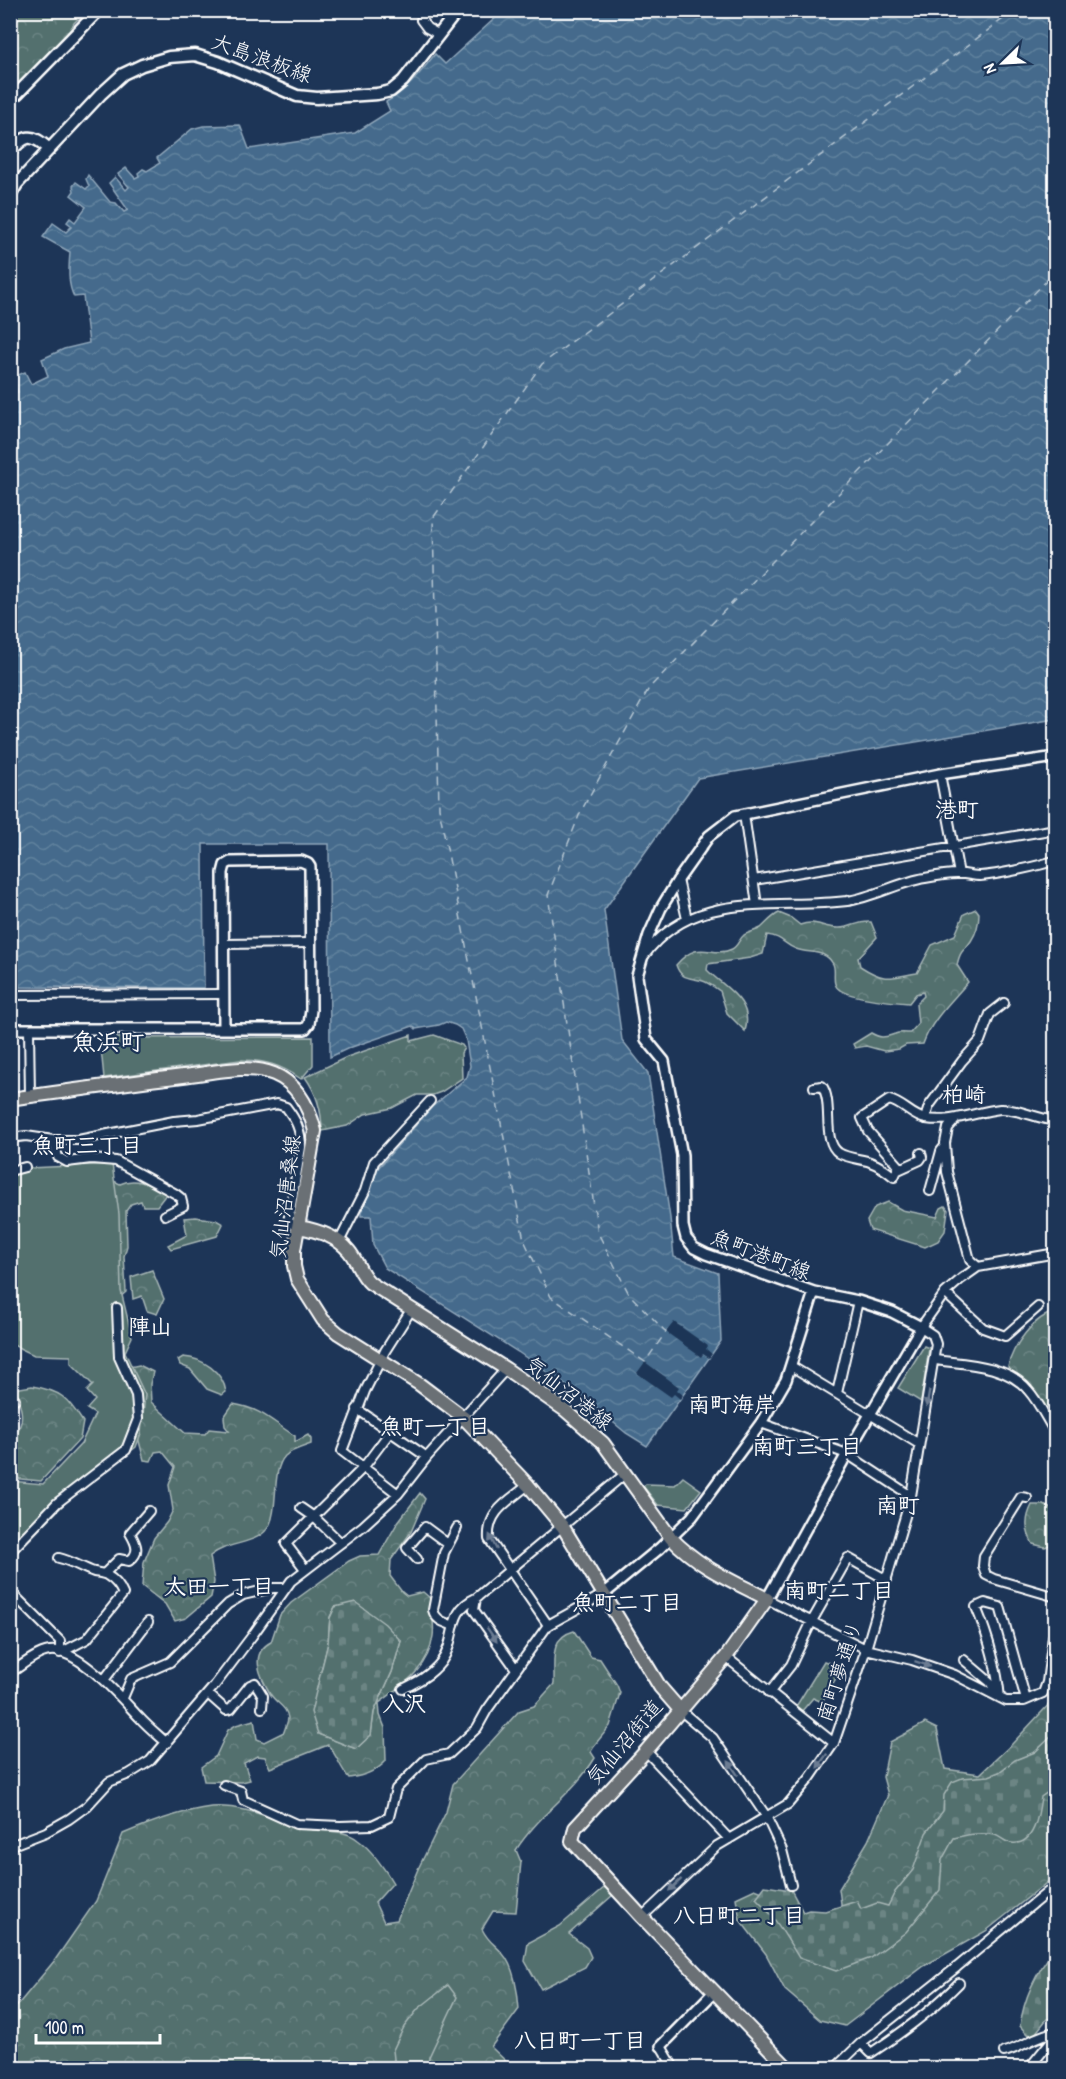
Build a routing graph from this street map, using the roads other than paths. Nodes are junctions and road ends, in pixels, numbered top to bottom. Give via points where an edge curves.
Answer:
1 (99, 10) edge
2 (428, 10) edge
3 (458, 10) edge
4 (438, 34) junction
5 (10, 101) edge
6 (49, 149) junction
7 (10, 152) edge
8 (10, 196) edge
9 (1056, 757) edge
10 (940, 774) junction
11 (744, 814) junction
12 (1056, 829) edge
13 (954, 847) junction
14 (1056, 860) edge
15 (958, 874) junction
16 (678, 880) junction
17 (754, 880) junction
18 (757, 905) junction
19 (687, 919) junction
20 (310, 943) junction
21 (224, 944) junction
22 (640, 961) junction
23 (224, 994) junction
24 (10, 995) edge
25 (1004, 1003) dead end
26 (10, 1029) edge
27 (29, 1029) junction
28 (224, 1029) junction
29 (814, 1087) dead end
30 (30, 1096) junction
31 (10, 1099) edge
32 (430, 1101) dead end
33 (925, 1119) junction
34 (957, 1119) junction
35 (1056, 1120) edge
36 (10, 1138) edge
37 (53, 1140) junction
38 (945, 1146) junction
39 (921, 1153) dead end
40 (25, 1167) dead end
41 (898, 1170) junction
42 (10, 1171) edge
43 (930, 1191) dead end
44 (165, 1215) dead end
45 (298, 1227) junction
46 (339, 1242) junction
47 (1056, 1253) edge
48 (978, 1267) junction
49 (814, 1292) junction
50 (945, 1293) junction
51 (858, 1301) junction
52 (1038, 1307) dead end
53 (117, 1308) dead end
54 (411, 1310) junction
55 (921, 1327) junction
56 (380, 1359) junction
57 (935, 1360) junction
58 (791, 1366) junction
59 (506, 1369) junction
60 (837, 1393) junction
61 (357, 1409) junction
62 (871, 1414) junction
63 (463, 1417) junction
64 (761, 1423) junction
65 (390, 1431) junction
66 (1056, 1434) edge
67 (919, 1444) junction
68 (847, 1454) junction
69 (427, 1457) junction
70 (363, 1468) junction
71 (626, 1473) junction
72 (528, 1485) junction
73 (398, 1494) junction
74 (911, 1496) junction
75 (1028, 1498) dead end
76 (301, 1508) dead end
77 (149, 1511) dead end
78 (314, 1517) junction
79 (563, 1527) junction
80 (457, 1528) dead end
81 (671, 1538) junction
82 (341, 1543) junction
83 (448, 1544) junction
84 (10, 1552) edge
85 (59, 1558) dead end
86 (417, 1559) dead end
87 (305, 1569) junction
88 (511, 1570) junction
89 (104, 1574) junction
90 (887, 1580) junction
91 (284, 1588) junction
92 (604, 1594) junction
93 (14, 1595) dead end
94 (1056, 1597) edge
95 (476, 1598) junction
96 (767, 1599) junction
97 (812, 1621) junction
98 (148, 1622) dead end
99 (548, 1625) junction
100 (454, 1626) junction
101 (1056, 1635) edge
102 (866, 1649) junction
103 (60, 1653) junction
104 (726, 1657) junction
105 (964, 1659) dead end
106 (516, 1669) junction
107 (10, 1673) edge
108 (104, 1680) junction
109 (403, 1689) dead end
110 (769, 1693) junction
111 (208, 1694) junction
112 (123, 1698) junction
113 (1000, 1698) junction
114 (1026, 1700) junction
115 (262, 1708) dead end
116 (680, 1710) junction
117 (167, 1743) junction
118 (834, 1743) junction
119 (646, 1751) junction
120 (224, 1785) dead end
121 (766, 1816) junction
122 (729, 1839) junction
123 (10, 1846) edge
124 (791, 1885) dead end
125 (1056, 1885) edge
126 (642, 1917) junction
127 (959, 1983) dead end
128 (714, 1992) junction
129 (1056, 2034) edge
130 (861, 2043) junction
131 (661, 2046) joint
132 (1004, 2052) dead end
133 (674, 2068) edge
134 (788, 2068) edge
135 (835, 2068) edge
136 (1029, 2068) edge

1 - 5 main road
2 - 4 street via 421,20
3 - 4 main road, 大島浪板線
4 - 6 main road, 大島浪板線 via 403,81 391,91 377,94 297,96 195,55 142,64 123,74 101,94
6 - 7 main road via 32,137 20,141
6 - 8 main road, 大島浪板線
9 - 10 street
10 - 11 street
10 - 13 street
11 - 16 street via 735,816 709,836
11 - 17 street
12 - 13 street
13 - 15 street
13 - 17 street
14 - 15 street via 980,876
15 - 18 street via 922,878 847,901
16 - 19 street
16 - 22 street via 657,917
17 - 18 street
18 - 19 street via 738,905
19 - 22 street via 653,943
20 - 21 street
20 - 21 street via 310,867 301,861 225,865
20 - 28 street via 311,1010 305,1029
21 - 23 street
22 - 49 street, 魚町港町線 via 637,976 646,1039 664,1061 682,1155 686,1238 706,1254
23 - 24 street
23 - 28 street
25 - 33 street via 990,1014 980,1041 929,1106
26 - 27 street
27 - 28 street
27 - 30 street
29 - 41 street via 822,1086 827,1092 829,1132 839,1153 873,1163 894,1177
30 - 31 main road, 気仙沼唐桑線
30 - 45 main road, 気仙沼唐桑線 via 244,1069 274,1075 293,1086 302,1098 315,1131
32 - 46 street via 374,1162 365,1191
33 - 34 street
33 - 41 street via 889,1100 862,1118 867,1131 896,1161
34 - 35 street via 1002,1109
34 - 38 street via 948,1128
36 - 37 street
37 - 44 street via 58,1157 67,1162 116,1161 176,1194 183,1206
37 - 45 street via 88,1139 277,1104 286,1107 301,1135 288,1222
38 - 43 street
38 - 48 street via 947,1172 970,1260
39 - 41 street via 920,1160
40 - 42 street
45 - 46 main road, 気仙沼港線 via 318,1231
45 - 56 main road, 気仙沼唐桑線 via 294,1266 297,1280 316,1311 338,1333
46 - 54 main road, 気仙沼港線 via 349,1250 370,1283
47 - 48 street
48 - 50 street
49 - 51 street
49 - 58 street, 魚町港町線
50 - 52 street via 983,1328 1005,1336
50 - 55 street
51 - 55 street
51 - 60 street
53 - 84 street via 119,1357 136,1395 138,1419 126,1450 57,1503
54 - 56 street
54 - 59 main road, 気仙沼港線
55 - 57 street, 南町夢通り via 933,1335
55 - 62 street
56 - 61 street
56 - 63 main road, 気仙沼唐桑線
57 - 66 street via 993,1369 1014,1379 1028,1389
57 -> 67 street, 南町夢通り
58 - 60 street
58 - 64 street, 魚町港町線
59 - 63 street
59 - 71 main road, 気仙沼港線 via 565,1410 603,1443
60 - 62 street
61 - 65 street
61 - 70 street via 342,1451
62 - 67 street
62 - 68 street
63 - 69 street
63 - 72 main road, 気仙沼街道
64 - 68 street
64 - 81 street, 魚町港町線 via 708,1497
65 - 69 street
65 - 70 street
67 - 74 street, 南町夢通り
68 - 74 street
68 - 96 street
69 - 73 street
70 - 73 street
70 - 78 street
71 - 79 street
71 - 81 main road, 気仙沼港線
72 - 79 main road, 気仙沼街道
88 -> 72 street via 489,1539 488,1527 492,1515
73 - 82 street
74 - 90 street, 南町夢通り
75 - 94 street via 1021,1497 984,1557 983,1566 986,1575 994,1579
76 - 78 street
77 - 89 street via 130,1533 137,1551 133,1559 119,1559
78 - 82 street
78 - 87 street via 286,1544
79 - 88 street
79 - 92 main road, 気仙沼街道
80 - 83 street
81 - 92 street, 魚町港町線
81 - 96 main road, 気仙沼港線 via 699,1563
82 - 87 street
83 - 86 street via 425,1527 407,1548
83 - 100 street via 433,1610 439,1620
85 - 89 street
87 - 91 street
88 - 95 street
88 - 99 street
89 - 103 street via 123,1594 87,1639
90 - 97 street via 848,1558
90 - 102 street, 南町夢通り
91 - 111 street
91 - 112 street via 243,1595 228,1604 170,1662 130,1679
92 - 99 street
92 - 116 main road, 気仙沼街道 via 660,1687
93 - 103 street via 60,1641
95 - 100 street via 456,1614
95 -> 106 street via 474,1610
96 - 97 street
96 - 104 main road
97 - 102 street
97 - 110 street via 791,1665
98 - 108 street
99 - 106 street
100 - 109 street via 442,1661 422,1680
101 - 114 street via 1043,1694
102 -> 113 street via 955,1675
102 - 118 street, 南町夢通り
103 - 107 street via 54,1650 36,1656
103 - 108 street
104 - 110 street
104 - 116 main road
105 - 113 street
106 - 120 street via 477,1728 449,1754 426,1759 396,1789 389,1817 372,1825 296,1824 243,1800 241,1791
108 - 112 street
110 - 118 street
111 - 115 street via 226,1710 231,1709 255,1683 263,1696
111 - 117 street
112 - 117 street
113 - 114 street
113 - 114 street via 986,1631 976,1607 985,1603 1000,1607
116 - 119 main road, 気仙沼街道
121 -> 116 street via 713,1738
117 - 123 street via 145,1764 110,1782 69,1819
118 -> 121 street, 南町夢通り via 788,1804
119 - 122 street
119 - 126 main road, 気仙沼街道 via 579,1822 572,1835 575,1846
121 - 122 street, 南町夢通り
121 - 124 street via 782,1850
122 -> 126 street, 南町夢通り
125 - 130 street
126 - 128 main road, 気仙沼街道
127 - 130 street via 907,2030 871,2053
128 - 131 street
128 - 134 main road, 気仙沼街道
129 - 132 street via 1046,2033
129 - 136 street
130 - 135 street
131 - 133 street

